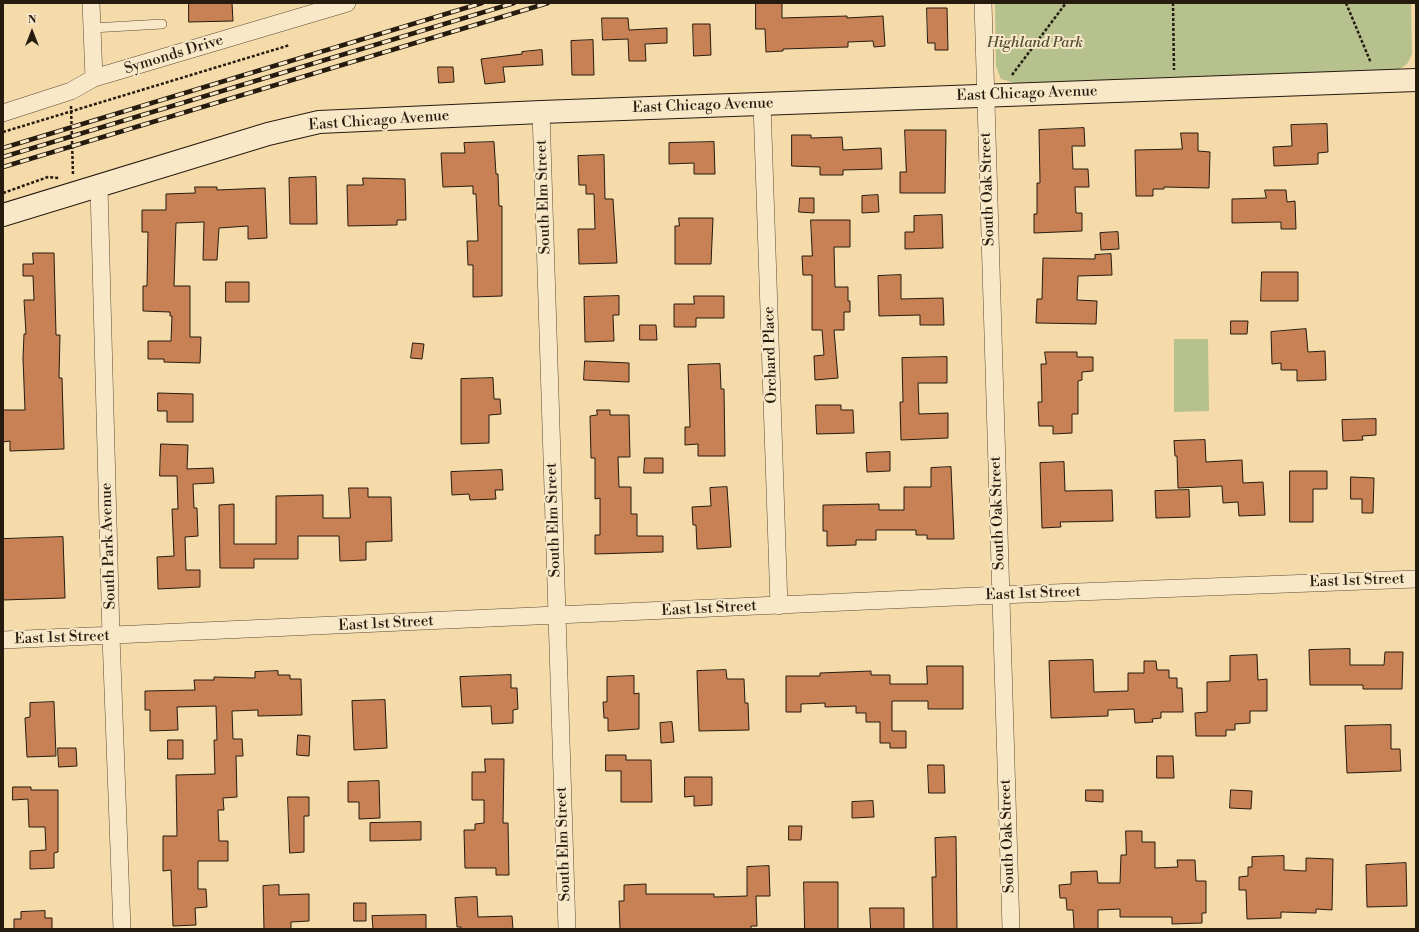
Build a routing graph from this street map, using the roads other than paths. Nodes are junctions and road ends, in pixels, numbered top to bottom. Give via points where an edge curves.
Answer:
1 (91, 3) edge
2 (347, 3) edge
3 (983, 3) edge
4 (323, 7) edge
5 (162, 24) dead end
6 (92, 28) junction
7 (94, 78) junction
8 (1416, 80) edge
9 (984, 96) junction
10 (762, 104) junction
11 (541, 112) junction
12 (3, 113) edge
13 (98, 187) junction
14 (3, 215) edge
15 (1416, 579) edge
16 (1000, 595) junction
17 (779, 606) junction
18 (557, 616) junction
19 (111, 636) junction
20 (3, 640) edge
21 (122, 929) edge
22 (567, 929) edge
23 (1011, 929) edge

1 - 6 street
2 - 4 street, Symonds Drive
3 - 9 street, South Oak Street
4 - 7 street, Symonds Drive
5 - 6 lane
6 - 7 street
7 - 12 street, Symonds Drive via 71,91
8 - 9 main road, East Chicago Avenue
9 - 10 main road, East Chicago Avenue
9 - 16 street, South Oak Street
10 - 11 main road, East Chicago Avenue
10 - 17 street, Orchard Place
11 - 13 main road, East Chicago Avenue via 319,122 268,134
11 - 18 street, South Elm Street
13 - 14 main road, East Chicago Avenue
13 - 19 street, South Park Avenue
15 - 16 street, East 1st Street
16 - 17 street, East 1st Street
16 - 23 street, South Oak Street
17 - 18 street, East 1st Street
18 - 19 street, East 1st Street
18 - 22 street, South Elm Street
19 - 20 street, East 1st Street
19 - 21 street, South Park Avenue

